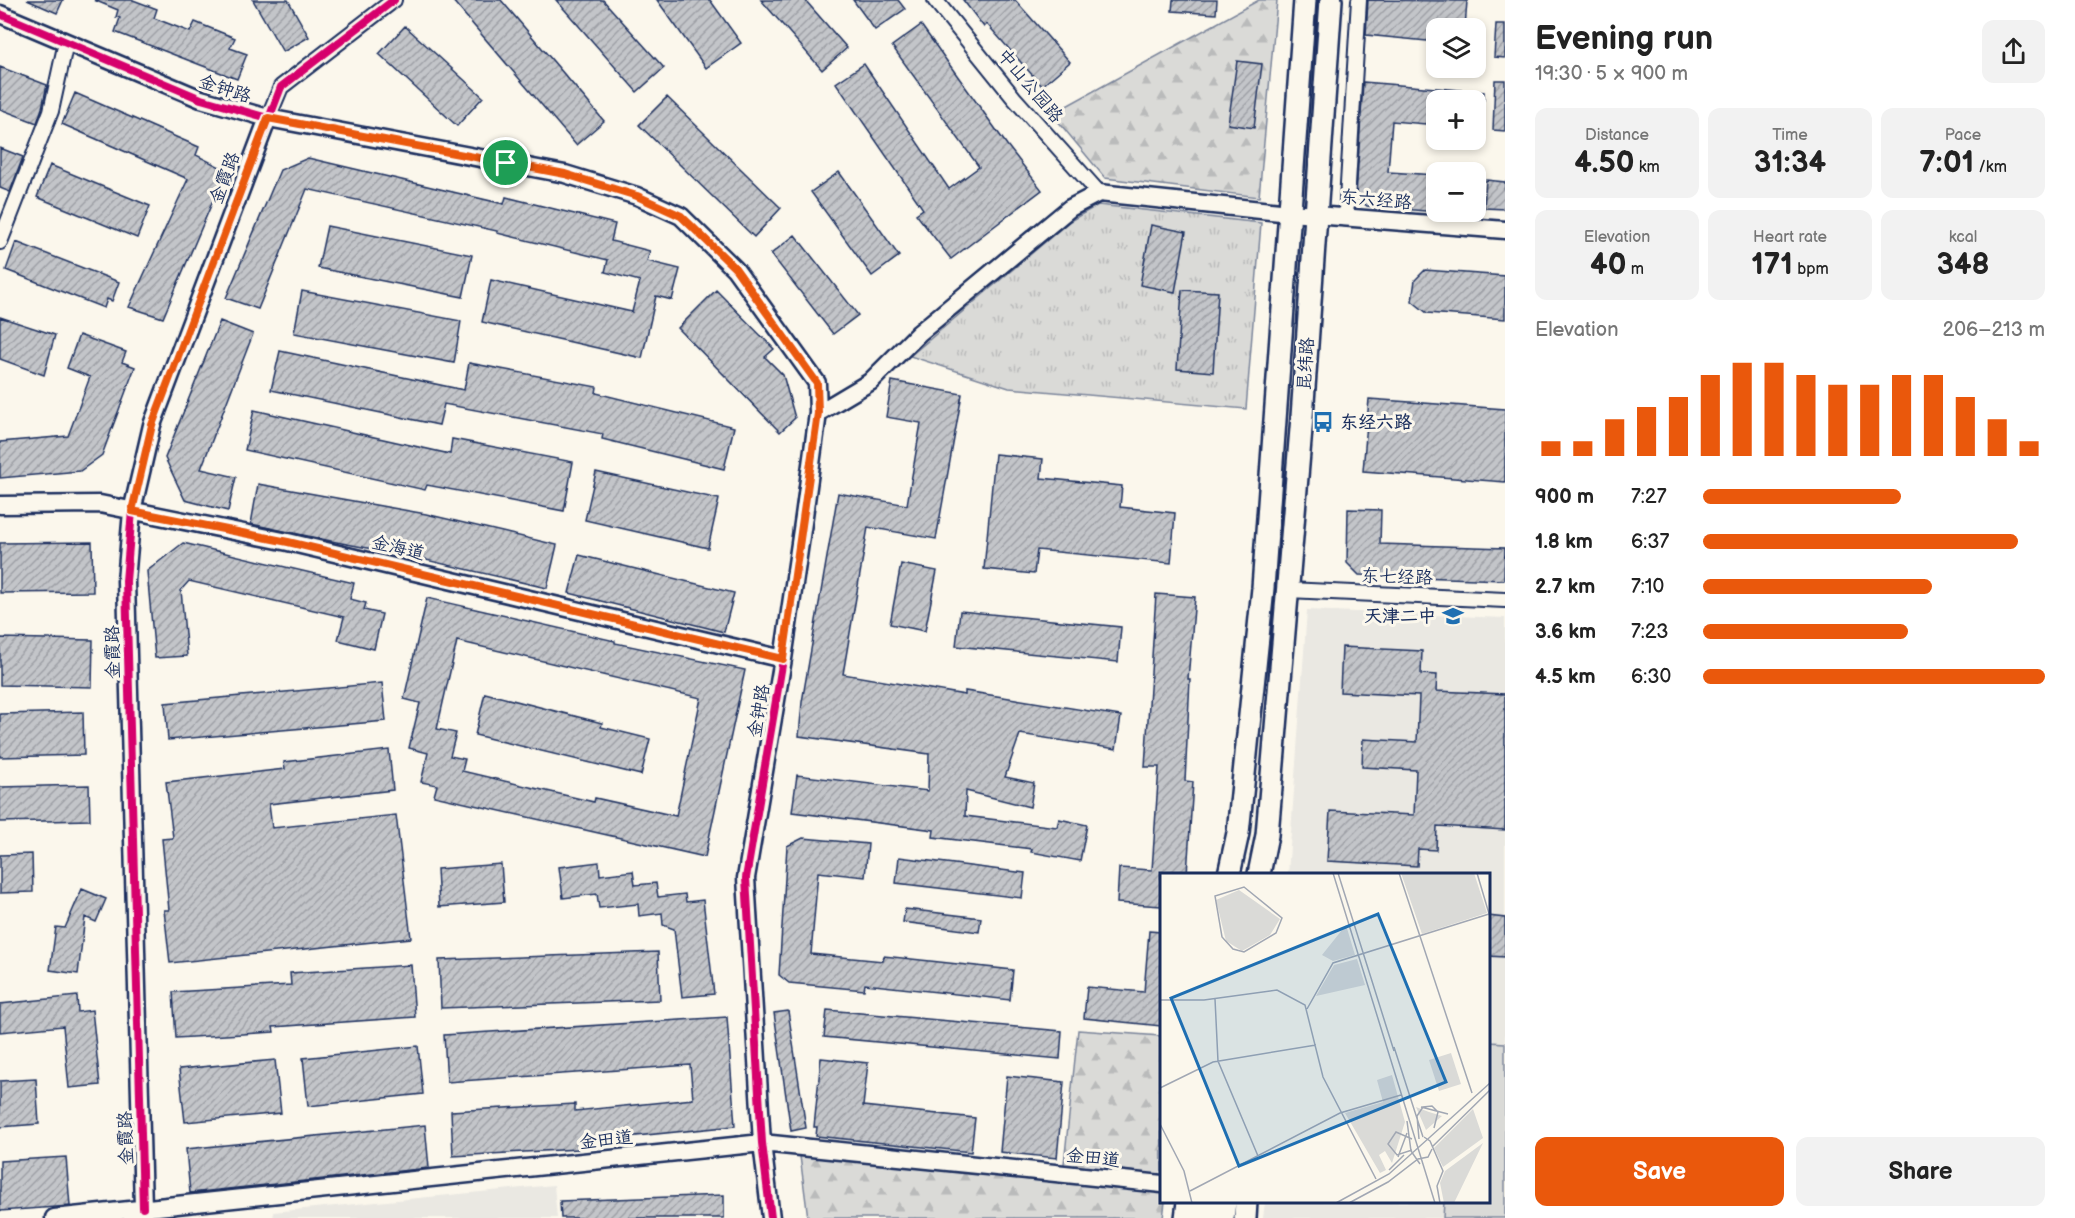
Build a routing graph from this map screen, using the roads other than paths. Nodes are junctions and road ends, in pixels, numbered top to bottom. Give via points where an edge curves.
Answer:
1 (393, 0) edge
2 (935, 0) edge
3 (1305, 0) edge
4 (1330, 0) edge
5 (1359, 0) edge
6 (0, 14) edge
7 (66, 42) junction
8 (268, 118) junction
9 (1100, 193) junction
10 (1290, 213) junction
11 (1316, 215) junction
12 (1346, 217) junction
13 (1505, 230) edge
14 (0, 242) edge
15 (818, 413) junction
16 (0, 505) edge
17 (132, 511) junction
18 (1288, 590) junction
19 (1505, 600) edge
20 (783, 659) junction
21 (1238, 833) junction
22 (1267, 835) junction
23 (1229, 873) edge
24 (1239, 873) edge
25 (1259, 873) edge
26 (1271, 873) edge
27 (762, 1143) junction
28 (1160, 1184) edge
29 (1188, 1203) edge
30 (1207, 1203) edge
31 (1224, 1203) edge
32 (1246, 1203) edge
33 (143, 1208) junction
34 (54, 1218) edge
35 (771, 1218) edge
36 (1186, 1218) edge
37 (1205, 1218) edge
38 (1223, 1218) edge
39 (1245, 1218) edge

1 - 8 street via 281,87
2 - 9 street, 中山公园路 via 1014,98
3 - 10 main road, 昆纬路
4 - 11 main road, 昆纬路
5 - 12 street
6 - 7 street, 金钟路
7 - 8 street, 金钟路 via 201,99
7 - 14 street via 51,111
8 - 15 street, 金钟路 via 565,174 637,196 681,216 735,268 817,383
8 - 17 street, 金霞路 via 152,425
9 - 10 street, 东六经路
9 - 15 street via 1070,208 919,333 870,382
10 - 11 street, 东六经路
10 - 21 main road, 昆纬路 via 1263,588
11 - 12 street, 东六经路
11 - 18 main road, 昆纬路
12 - 13 street, 东六经路
15 - 20 street, 金钟路
16 - 17 street, 金海道 via 100,504
17 - 20 street, 金海道 via 288,542
17 - 33 street, 金霞路 via 126,592
18 - 19 street, 东七经路
18 - 22 main road, 昆纬路
20 - 27 street, 金钟路 via 746,878
21 - 23 main road
21 - 24 main road
22 - 25 main road
22 - 26 main road
27 - 28 street, 金田道
27 - 33 street, 金田道
27 - 35 street, 金钟路
29 - 36 main road
30 - 37 main road
31 - 38 main road
32 - 39 main road
33 - 34 street, 金田道

